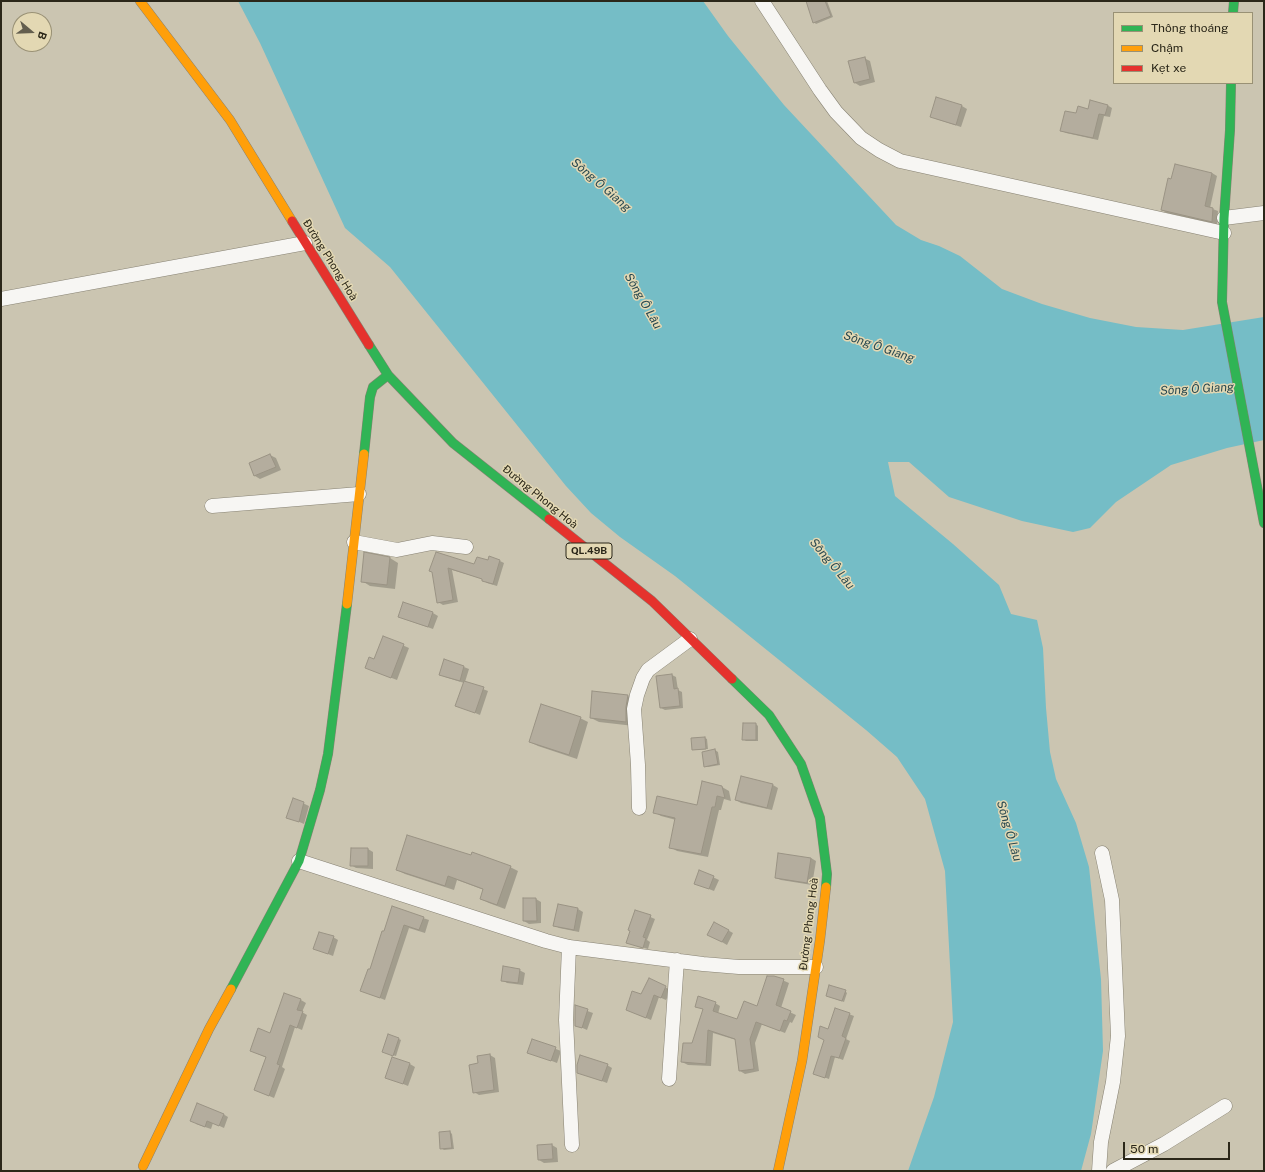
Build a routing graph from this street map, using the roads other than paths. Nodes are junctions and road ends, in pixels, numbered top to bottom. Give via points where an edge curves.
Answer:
1 (140, 1) edge
2 (762, 1) edge
3 (1234, 1) edge
4 (1233, 12) edge
5 (1231, 84) edge
6 (1264, 213) edge
7 (1224, 218) junction
8 (1224, 233) junction
9 (305, 243) junction
10 (1, 299) edge
11 (388, 375) junction
12 (359, 494) junction
13 (212, 506) dead end
14 (1264, 524) edge
15 (354, 542) junction
16 (466, 547) dead end
17 (690, 639) junction
18 (639, 808) dead end
19 (1102, 853) dead end
20 (300, 861) junction
21 (569, 947) junction
22 (677, 960) junction
23 (816, 967) junction
24 (669, 1079) dead end
25 (1225, 1106) dead end
26 (572, 1145) dead end
27 (143, 1166) dead end
28 (778, 1171) edge
29 (1099, 1171) edge
30 (1113, 1171) edge

1 - 9 main road, Đường Phong Hoà / QL.49B via 230,120
2 - 8 street via 836,112 861,138 900,161
3 - 4 main road
5 - 7 main road
6 - 7 street
7 - 8 main road
8 - 14 main road via 1222,302
9 - 10 street
9 - 11 main road, Đường Phong Hoà / QL.49B
11 - 12 main road via 373,387 370,397
11 - 17 main road, Đường Phong Hoà / QL.49B via 453,443 652,601
12 - 13 street
12 - 15 main road
15 - 16 street via 397,550 432,543
15 - 20 main road via 328,754
17 - 18 street via 648,670 637,695 634,710
17 - 23 main road, Đường Phong Hoà / QL.49B via 769,715 801,764 820,818 827,874
19 - 29 street via 1112,900 1118,1036 1113,1082 1101,1142
20 - 21 street
20 - 27 main road via 209,1029
21 - 22 street
21 - 26 street via 566,1020
22 - 23 street via 739,967
22 - 24 street
23 - 28 main road, Đường Phong Hoà / QL.49B via 802,1061
25 - 30 street via 1164,1144

